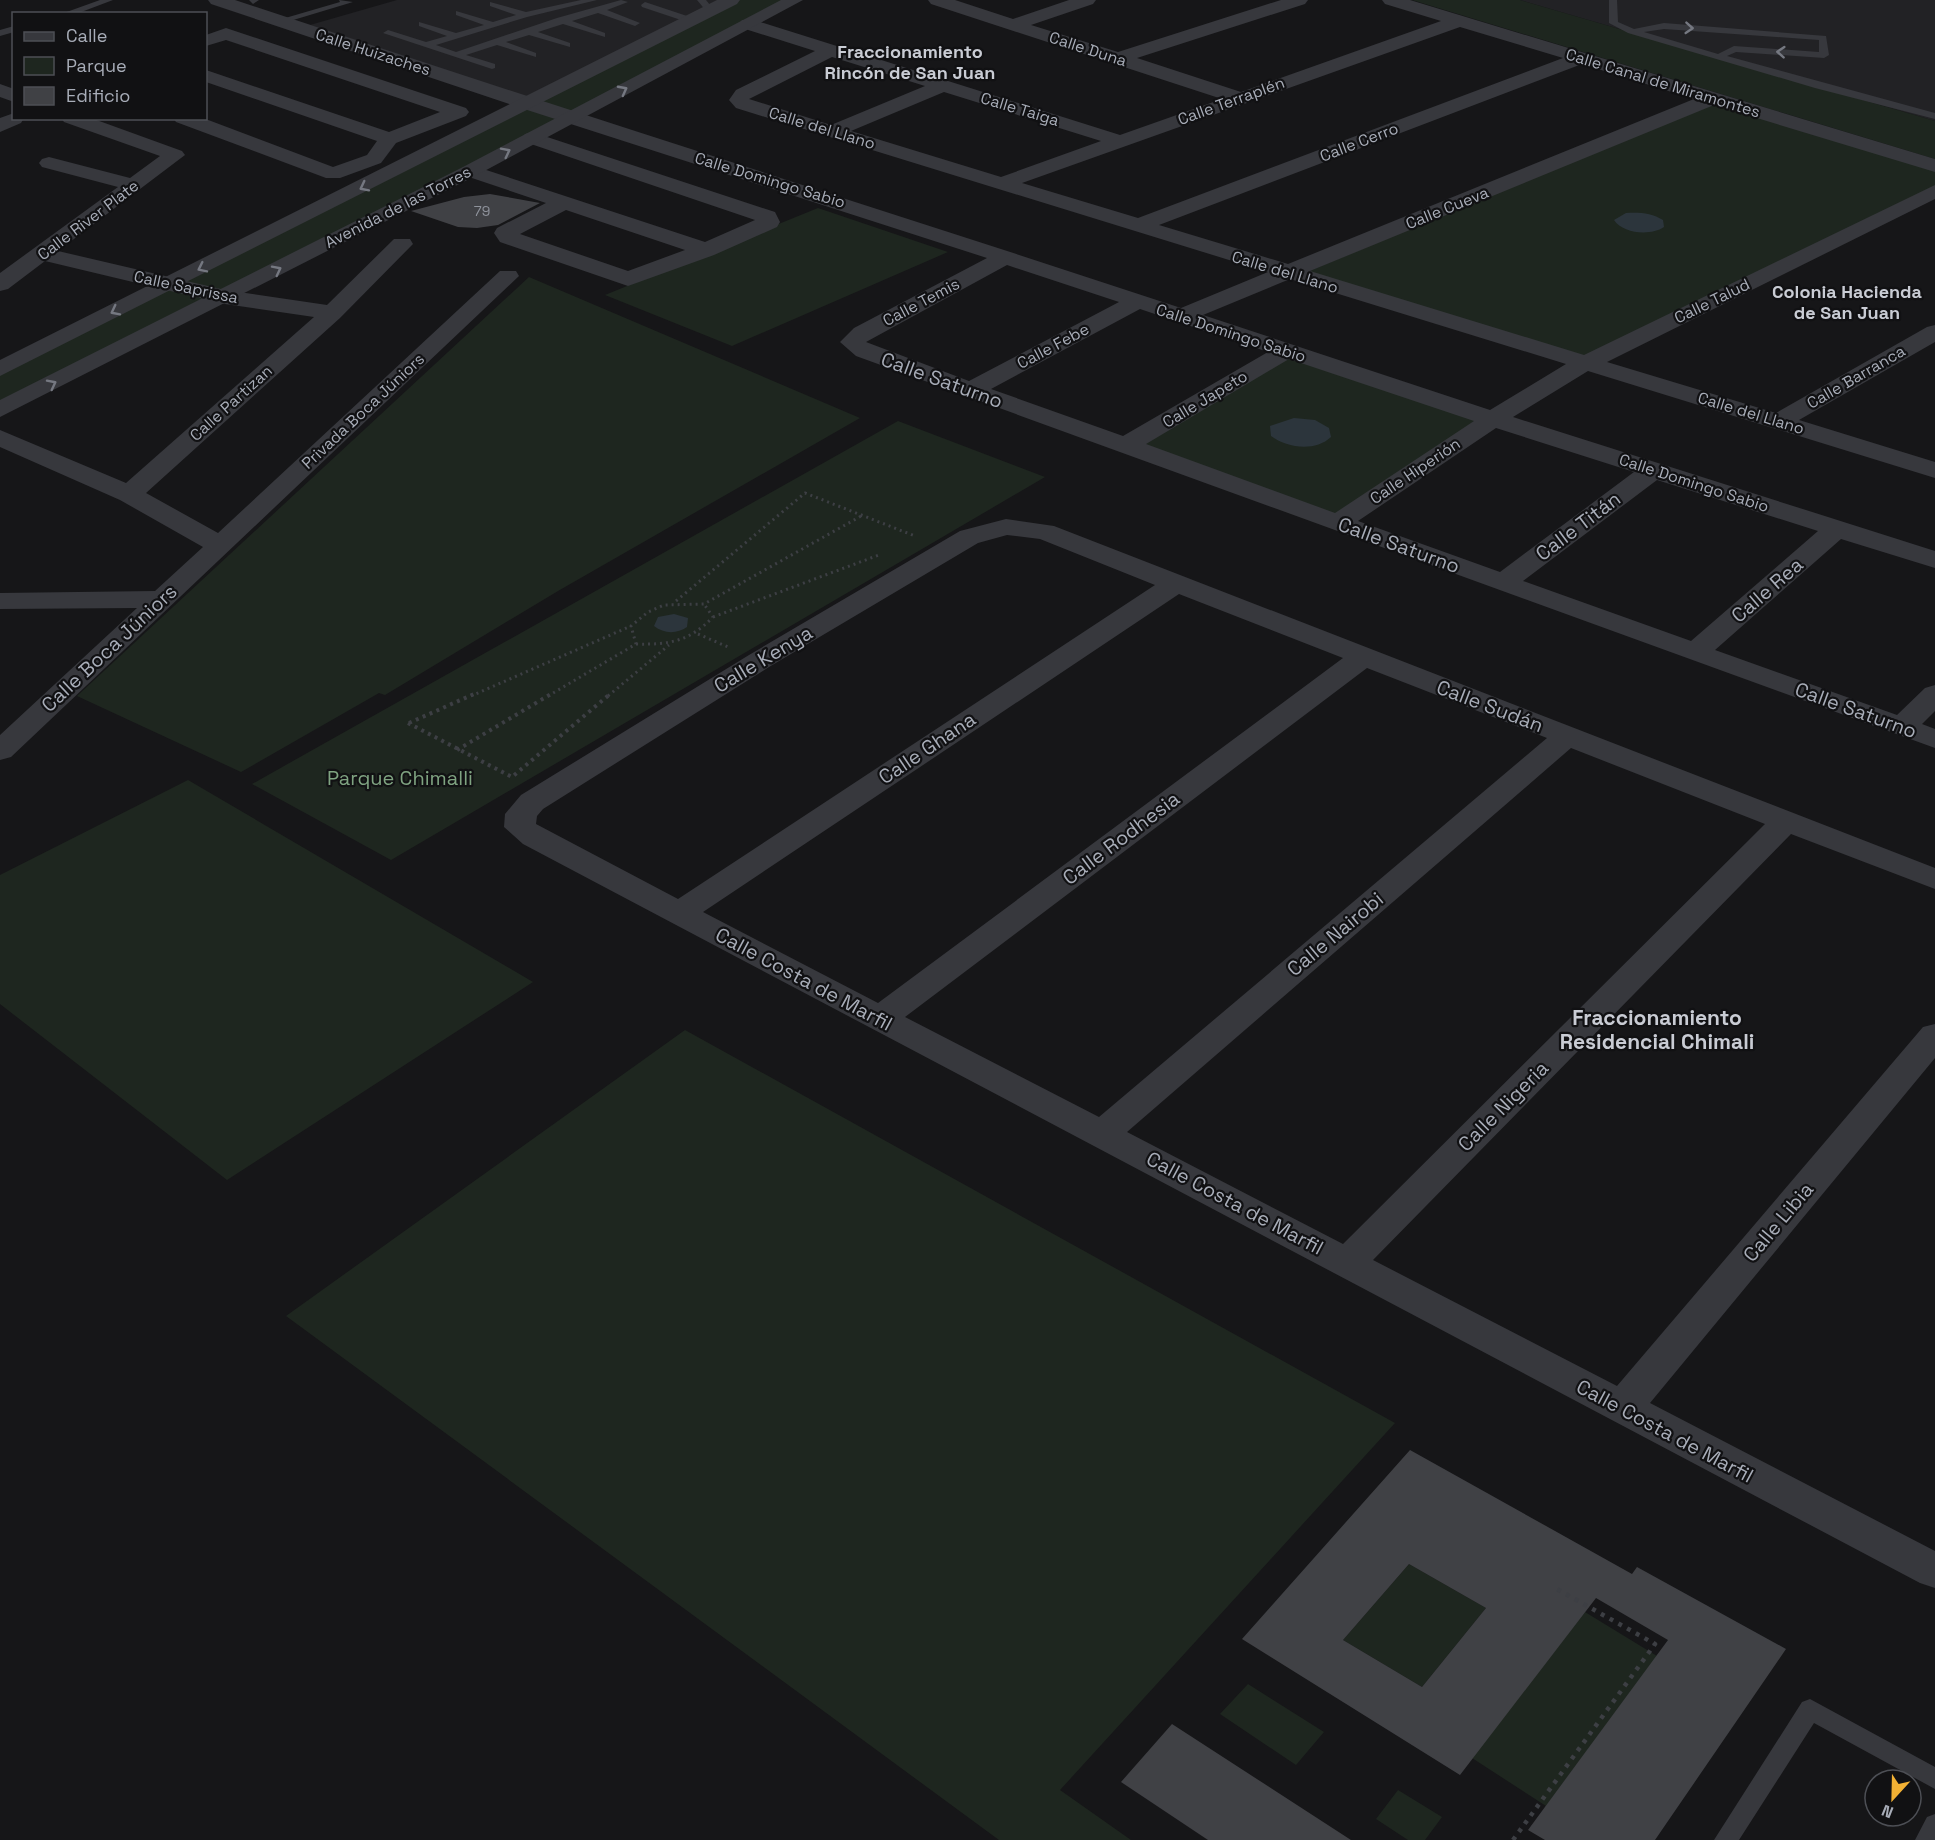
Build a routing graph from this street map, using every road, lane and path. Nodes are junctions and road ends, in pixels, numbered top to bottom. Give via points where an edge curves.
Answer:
1 (109, 0) edge
2 (324, 0) edge
3 (343, 0) edge
4 (593, 0) edge
5 (731, 0) edge
6 (794, 0) edge
7 (937, 0) edge
8 (1087, 0) edge
9 (1299, 0) edge
10 (1391, 0) edge
11 (1613, 0) edge
12 (624, 1) edge
13 (657, 1) edge
14 (224, 2) edge
15 (493, 4) dead end
16 (645, 4) junction
17 (598, 10) junction
18 (700, 11) edge
19 (71, 12) edge
20 (207, 12) edge
21 (538, 12) junction
22 (459, 13) dead end
23 (525, 15) junction
24 (282, 16) junction
25 (564, 21) junction
26 (1459, 21) junction
27 (635, 23) dead end
28 (422, 24) dead end
29 (748, 24) junction
30 (1012, 24) junction
31 (493, 25) junction
32 (1631, 31) junction
33 (529, 32) junction
34 (388, 33) dead end
35 (602, 34) dead end
36 (456, 36) junction
37 (207, 41) edge
38 (497, 42) junction
39 (427, 45) junction
40 (567, 45) dead end
41 (831, 50) junction
42 (456, 55) junction
43 (533, 55) dead end
44 (1719, 57) junction
45 (1119, 58) junction
46 (1581, 58) junction
47 (492, 66) dead end
48 (207, 76) edge
49 (943, 85) junction
50 (1240, 98) junction
51 (1713, 98) junction
52 (528, 104) junction
53 (1935, 116) edge
54 (572, 117) junction
55 (77, 120) edge
56 (188, 120) edge
57 (833, 131) junction
58 (532, 138) junction
59 (389, 139) junction
60 (1120, 141) junction
61 (374, 159) junction
62 (49, 163) dead end
63 (1935, 166) edge
64 (402, 168) junction
65 (470, 171) junction
66 (1003, 183) junction
67 (133, 185) junction
68 (1935, 191) edge
69 (565, 202) junction
70 (1137, 226) junction
71 (402, 244) dead end
72 (706, 250) junction
73 (42, 254) junction
74 (1005, 257) junction
75 (1288, 274) junction
76 (508, 276) dead end
77 (0, 284) edge
78 (167, 285) junction
79 (225, 297) junction
80 (1136, 302) junction
81 (332, 313) junction
82 (1180, 316) junction
83 (1935, 332) edge
84 (864, 351) joint
85 (1286, 351) junction
86 (1585, 363) junction
87 (0, 369) edge
88 (970, 390) junction
89 (0, 410) edge
90 (1493, 419) junction
91 (1778, 422) junction
92 (0, 438) edge
93 (1125, 446) junction
94 (1653, 470) junction
95 (1935, 470) edge
96 (129, 494) junction
97 (863, 516) junction
98 (1337, 523) junction
99 (1837, 528) junction
100 (1045, 532) joint
101 (910, 543) dead end
102 (219, 546) junction
103 (889, 551) dead end
104 (1935, 560) edge
105 (1504, 582) junction
106 (1175, 584) junction
107 (162, 599) junction
108 (0, 601) edge
109 (676, 601) junction
110 (704, 604) junction
111 (713, 617) junction
112 (631, 626) junction
113 (636, 644) junction
114 (669, 645) junction
115 (1697, 651) junction
116 (1363, 657) junction
117 (1935, 694) edge
118 (1902, 727) junction
119 (1567, 736) junction
120 (1935, 739) edge
121 (457, 750) junction
122 (0, 751) edge
123 (1786, 821) junction
124 (534, 837) joint
125 (1935, 879) edge
126 (679, 913) junction
127 (879, 1019) junction
128 (1935, 1035) edge
129 (1103, 1133) junction
130 (1347, 1263) junction
131 (1621, 1409) junction
132 (1935, 1571) edge
133 (1555, 1588) dead end
134 (1935, 1779) edge
135 (1935, 1824) edge
136 (1513, 1840) edge
137 (1726, 1840) edge
138 (1927, 1840) edge

1 - 19 lane
2 - 24 lane
3 - 24 lane via 350,2
4 - 21 lane
5 - 18 street, Avenida de las Torres
6 - 29 street, Avenida de las Torres
7 - 30 street, Calle Duna
8 - 30 street
9 - 45 street
10 - 26 street, Calle Canal de Miramontes
11 - 32 lane via 1614,23
12 - 16 lane
12 - 17 lane
13 - 16 lane
13 - 18 lane
14 - 20 street
14 - 24 street, Calle Huizaches
15 - 23 lane
16 - 18 lane
17 - 25 lane
17 - 27 lane
18 - 52 street, Avenida de las Torres
21 - 23 lane
21 - 25 lane
22 - 31 lane
23 - 31 lane
24 - 52 street, Calle Huizaches
25 - 33 lane
25 - 35 lane
26 - 46 street, Calle Canal de Miramontes
26 - 50 street, Calle Terraplén
28 - 36 lane
29 - 41 street, Calle Taiga
54 -> 29 street, Avenida de las Torres
30 - 45 street, Calle Duna
31 - 36 lane
32 - 44 lane
32 -> 44 lane via 1664,26 1823,38 1824,55 1734,49
33 - 38 lane
33 - 40 lane
34 - 39 lane
36 - 39 lane
37 - 59 street via 225,34 459,112
38 - 42 lane
38 - 43 lane
39 - 42 lane
41 - 49 street, Calle Taiga
41 - 57 street, Calle del Llano via 743,94 739,100
42 - 47 lane
44 - 53 lane
45 - 50 street, Calle Duna
46 - 51 street, Calle Canal de Miramontes
46 - 70 street, Calle Cerro
48 - 59 street
49 - 57 street
49 - 60 street, Calle Taiga
50 - 60 street, Calle Terraplén
51 - 63 street, Calle Canal de Miramontes
51 - 75 street, Calle Cueva
52 - 54 street, Calle Domingo Sabio
52 - 64 street, Avenida de las Torres
54 - 58 street, Avenida de las Torres
54 - 74 street, Calle Domingo Sabio
55 - 67 street, Calle River Plate via 175,155
56 - 61 street via 333,174
57 - 66 street, Calle del Llano
65 -> 58 street, Avenida de las Torres
58 - 72 street via 767,218 769,222
59 - 61 street
60 - 66 street, Calle Terraplén
61 - 64 street
62 - 67 street
64 -> 78 street, Avenida de las Torres
65 - 69 street
79 -> 65 street, Avenida de las Torres
66 - 70 street, Calle del Llano
67 - 73 street, Calle River Plate
68 - 86 street, Calle Talud
69 - 72 street
69 - 72 street via 505,233 628,279
70 - 75 street, Calle del Llano
71 - 81 street, Calle Partizan
73 - 77 street, Calle River Plate
73 - 78 street, Calle Saprissa
74 - 80 street, Calle Domingo Sabio
74 - 84 street, Calle Temis via 862,333 852,342
75 - 82 street, Calle Cueva
75 - 86 street, Calle del Llano
76 - 102 street, Privada Boca Júniors
78 - 79 street, Calle Saprissa
78 -> 87 street, Avenida de las Torres
79 - 81 street, Calle Saprissa
89 -> 79 street, Avenida de las Torres
80 - 82 street, Calle Domingo Sabio
80 - 88 street, Calle Febe
81 - 96 street, Calle Partizan
82 - 85 street, Calle Domingo Sabio
83 - 91 street, Calle Barranca
84 - 88 street, Calle Saturno
85 - 90 street, Calle Domingo Sabio
85 - 93 street, Calle Japeto
86 - 90 street, Calle Talud
86 - 91 street, Calle del Llano
88 - 93 street, Calle Saturno
90 - 94 street, Calle Domingo Sabio
90 - 98 street, Calle Hiperión
91 - 95 street, Calle del Llano
92 - 96 street
93 - 98 street, Calle Saturno
94 - 99 street, Calle Domingo Sabio
94 - 105 street, Calle Titán
96 - 102 street
97 - 101 path via 921,539
97 - 109 path via 805,493
97 - 110 path
98 - 105 street, Calle Saturno
99 - 104 street, Calle Domingo Sabio
99 - 115 street, Calle Rea
100 - 106 street, Calle Sudán
100 - 124 street, Calle Kenya via 1006,527 969,537 769,655 532,802 520,814 520,827
102 - 107 street, Calle Boca Júniors
103 - 111 path
105 - 115 street, Calle Saturno
106 - 116 street, Calle Sudán
106 - 126 street, Calle Ghana
107 - 108 street
107 - 122 street, Calle Boca Júniors
109 - 110 path
109 - 112 path via 646,611
110 - 111 path
111 - 114 path via 698,634
112 - 113 path
112 - 121 path via 408,723
113 - 114 path
113 - 121 path
114 - 121 path via 512,777
115 - 118 street, Calle Saturno
116 - 119 street, Calle Sudán
116 - 127 street, Calle Rodhesia
117 - 118 street
118 - 120 street, Calle Saturno
119 - 123 street, Calle Sudán
119 - 129 street, Calle Nairobi
123 - 125 street, Calle Sudán
123 - 130 street, Calle Nigeria
124 - 126 street, Calle Costa de Marfil
126 - 127 street, Calle Costa de Marfil
127 - 129 street, Calle Costa de Marfil
128 - 131 street, Calle Libia
129 - 130 street, Calle Costa de Marfil
130 - 131 street, Calle Costa de Marfil
131 - 132 street, Calle Costa de Marfil
133 - 136 path via 1655,1644
134 - 137 lane via 1810,1709
135 - 138 lane

